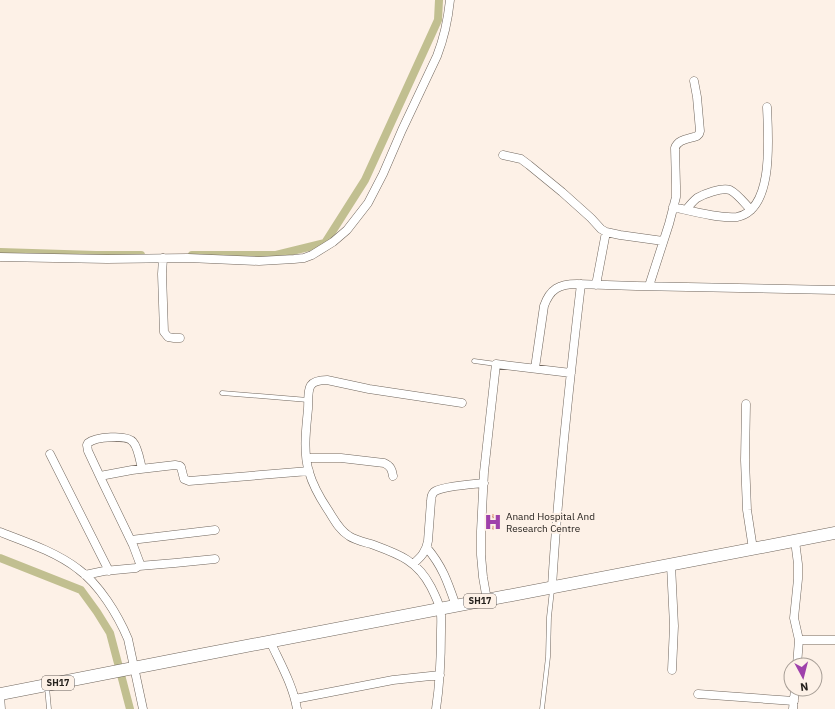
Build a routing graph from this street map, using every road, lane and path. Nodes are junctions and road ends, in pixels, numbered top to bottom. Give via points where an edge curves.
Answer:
1 (450, 0) edge
2 (694, 81) dead end
3 (767, 107) dead end
4 (503, 155) dead end
5 (673, 208) junction
6 (686, 210) junction
7 (751, 210) junction
8 (606, 232) junction
9 (663, 241) junction
10 (0, 257) edge
11 (163, 258) junction
12 (581, 284) junction
13 (596, 285) junction
14 (649, 286) junction
15 (835, 290) edge
16 (180, 338) dead end
17 (474, 361) dead end
18 (496, 364) junction
19 (535, 368) junction
20 (571, 373) junction
21 (222, 394) dead end
22 (309, 400) junction
23 (462, 402) dead end
24 (746, 404) dead end
25 (50, 454) dead end
26 (307, 458) junction
27 (142, 469) junction
28 (309, 471) junction
29 (100, 476) junction
30 (393, 476) dead end
31 (484, 483) junction
32 (215, 530) dead end
33 (0, 532) edge
34 (835, 533) edge
35 (131, 540) junction
36 (795, 541) junction
37 (427, 548) junction
38 (753, 549) junction
39 (215, 559) dead end
40 (413, 564) junction
41 (670, 565) junction
42 (139, 566) junction
43 (109, 570) junction
44 (85, 575) junction
45 (552, 587) junction
46 (487, 600) junction
47 (456, 606) junction
48 (440, 609) junction
49 (799, 640) junction
50 (835, 640) edge
51 (270, 641) junction
52 (798, 657) edge
53 (125, 669) junction
54 (672, 670) dead end
55 (440, 675) junction
56 (47, 685) junction
57 (698, 694) dead end
58 (0, 695) edge
59 (295, 699) junction
60 (794, 705) edge
61 (2, 709) edge
62 (49, 709) edge
63 (143, 709) edge
64 (297, 709) edge
65 (436, 709) edge
66 (542, 709) edge

1 - 11 street via 441,47 432,68 375,190 347,230 333,242 304,258 259,261
2 - 5 street via 700,131 697,136 676,145 676,191
3 - 7 street via 766,172 759,197
4 - 8 street via 521,159
5 - 6 street
5 - 9 street
6 - 7 street via 736,217
6 - 7 street via 692,202 703,195 725,189 734,193
8 - 9 street
8 - 13 street
9 - 14 street
10 - 11 street
11 - 16 street via 164,332 168,337
12 - 13 street
12 - 19 street via 561,286 549,294 542,313
12 - 20 street
13 - 14 street
14 - 15 street
17 - 18 lane
18 - 19 street
18 - 31 street
19 - 20 street
20 - 45 street
21 - 22 lane
22 - 23 street via 311,384 315,381 328,380 369,389
22 - 26 street
24 - 38 street via 747,510
25 - 43 street
26 - 28 street
26 - 30 street via 341,458 384,463 388,464
27 - 28 street via 180,466 184,479 189,481
27 - 29 street
27 - 29 street via 134,442 130,439 116,437 94,440 88,443 88,448
28 - 40 street via 321,500 342,530 349,536 396,554
29 - 35 street
31 - 37 street via 440,489 435,492 431,501
31 - 46 street via 481,555
32 - 35 street
33 - 44 street via 59,557
34 - 36 main road, SH17
35 - 42 street via 140,561
36 - 38 main road, SH17
36 - 49 street via 798,579 794,618
37 - 40 street
37 - 47 street via 448,582
38 - 41 main road, SH17
39 - 42 street
40 - 48 street via 424,575
41 - 45 main road, SH17
41 - 54 street via 674,626
42 - 43 street
43 - 44 street
44 - 53 street via 120,621 128,639
45 - 46 main road, SH17
45 - 66 lane
46 - 47 main road, SH17
47 - 48 main road, SH17
48 - 51 main road, SH17
48 - 55 street
49 - 50 street
49 - 52 street
51 - 53 main road, SH17
51 - 59 street
53 - 56 main road, SH17
53 - 63 street
55 - 59 street via 393,680
55 - 65 street
56 - 58 main road, SH17
56 - 62 lane
57 - 60 street
58 - 61 street
59 - 64 street

